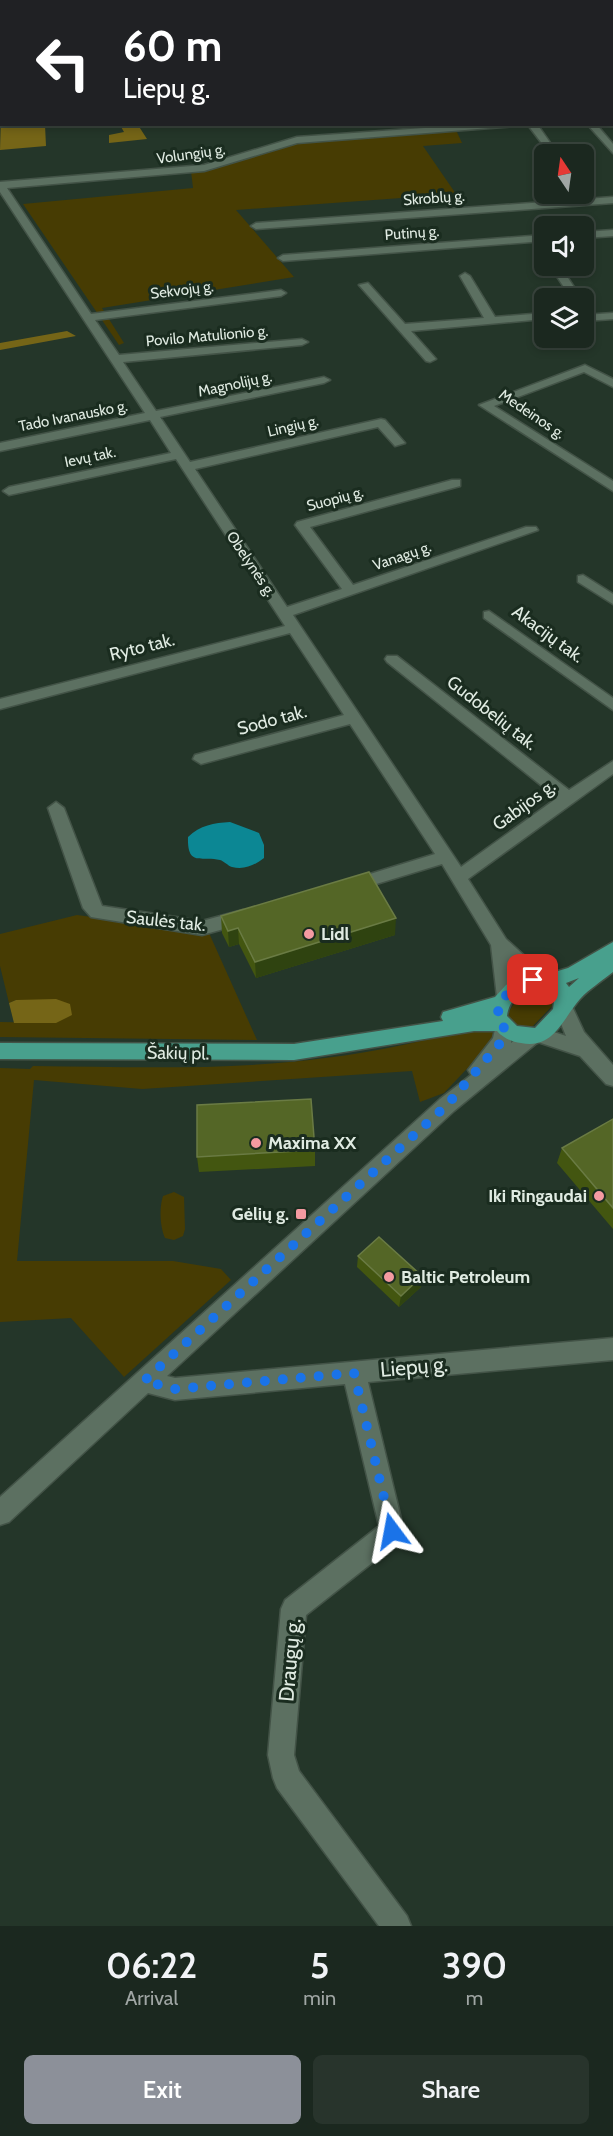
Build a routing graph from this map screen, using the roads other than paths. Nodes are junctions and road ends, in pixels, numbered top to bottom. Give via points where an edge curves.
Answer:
1 (362, 126) edge
2 (480, 126) edge
3 (533, 126) edge
4 (593, 126) edge
5 (456, 127) edge
6 (368, 135) junction
7 (547, 144) edge
8 (613, 150) edge
9 (0, 186) edge
10 (613, 200) edge
11 (256, 226) dead end
12 (613, 232) edge
13 (594, 234) edge
14 (534, 239) edge
15 (283, 258) dead end
16 (465, 276) dead end
17 (364, 285) dead end
18 (281, 293) dead end
19 (613, 310) edge
20 (594, 313) edge
21 (594, 315) edge
22 (613, 316) edge
23 (534, 317) edge
24 (87, 318) junction
25 (491, 321) junction
26 (534, 322) edge
27 (404, 330) junction
28 (302, 342) dead end
29 (430, 359) dead end
30 (114, 360) junction
31 (324, 380) dead end
32 (613, 384) edge
33 (153, 417) junction
34 (399, 443) dead end
35 (0, 447) edge
36 (182, 461) junction
37 (456, 483) dead end
38 (613, 487) edge
39 (9, 491) dead end
40 (531, 530) dead end
41 (583, 579) dead end
42 (350, 591) junction
43 (613, 600) edge
44 (284, 613) junction
45 (489, 615) dead end
46 (294, 628) junction
47 (392, 659) dead end
48 (0, 704) edge
49 (613, 705) edge
50 (353, 718) junction
51 (201, 759) dead end
52 (613, 766) edge
53 (568, 798) junction
54 (56, 808) dead end
55 (446, 857) junction
56 (459, 877) junction
57 (330, 892) edge
58 (264, 911) edge
59 (500, 944) junction
60 (613, 949) edge
61 (613, 962) edge
62 (545, 980) junction
63 (503, 1000) junction
64 (565, 1006) junction
65 (502, 1025) junction
66 (536, 1036) junction
67 (355, 1044) junction
68 (0, 1051) edge
69 (587, 1051) junction
70 (613, 1078) edge
71 (447, 1105) junction
72 (613, 1349) edge
73 (354, 1373) junction
74 (144, 1381) junction
75 (0, 1513) edge
76 (397, 1926) edge

1 - 6 street
2 - 5 street, Volungių g.
3 - 7 street
4 - 8 street
5 - 6 street, Volungių g.
6 - 9 street, Volungių g. via 288,142 204,168
9 - 24 street, Obelynės g.
10 - 11 street, Skroblų g.
12 - 13 street
14 - 15 street, Putinų g.
16 - 25 street
17 - 27 street
18 - 24 street, Sekvojų g.
19 - 20 street
21 - 22 street
23 - 25 street
24 - 30 street, Obelynės g.
25 - 27 street
26 - 27 street
27 - 29 street
28 - 30 street, Povilo Matulionio g.
30 - 33 street, Obelynės g.
31 - 33 street, Magnolijų g.
32 - 38 street, Medeinos g. via 585,368 485,405
33 - 35 street, Tado Ivanausko g.
33 - 36 street, Obelynės g.
34 - 36 street, Lingių g. via 381,423
36 - 39 street, Ievų tak.
36 - 44 street, Obelynės g.
37 - 42 street, Suopių g. via 302,525
40 - 42 street, Vanagų g.
41 - 43 street
42 - 44 street, Vanagų g.
44 - 46 street, Obelynės g.
45 - 49 street, Akacijų tak.
46 - 48 street, Ryto tak.
46 - 50 street, Obelynės g.
47 - 53 street, Gudobelių tak.
50 - 51 street, Sodo tak.
50 - 55 street, Obelynės g.
52 - 53 street, Gabijos g.
53 - 56 street, Gabijos g.
54 - 58 street, Saulės tak. via 92,908 97,912 202,928
55 - 56 street, Obelynės g.
55 - 57 street
56 - 59 street, Obelynės g.
59 - 62 street, Obelynės g.
59 - 63 street, Obelynės g.
60 - 62 main road via 574,973
61 - 64 main road via 575,992
62 - 63 main road via 525,982
62 - 64 main road via 562,990
63 - 65 main road via 498,1016
63 - 67 main road, Šakių pl.
64 - 66 main road
64 - 69 street via 570,1026
65 - 66 main road via 513,1034
65 - 67 main road, Šakių pl. via 474,1023
65 - 71 street via 504,1035 497,1048
66 - 69 street
66 - 71 street
67 - 68 main road, Šakių pl. via 294,1052
69 - 70 street
71 - 74 street
72 - 73 street, Liepų g.
73 - 74 street, Liepų g. via 175,1389
73 - 76 street, Draugų g. via 392,1531 294,1609 281,1755 287,1779
74 - 75 street

